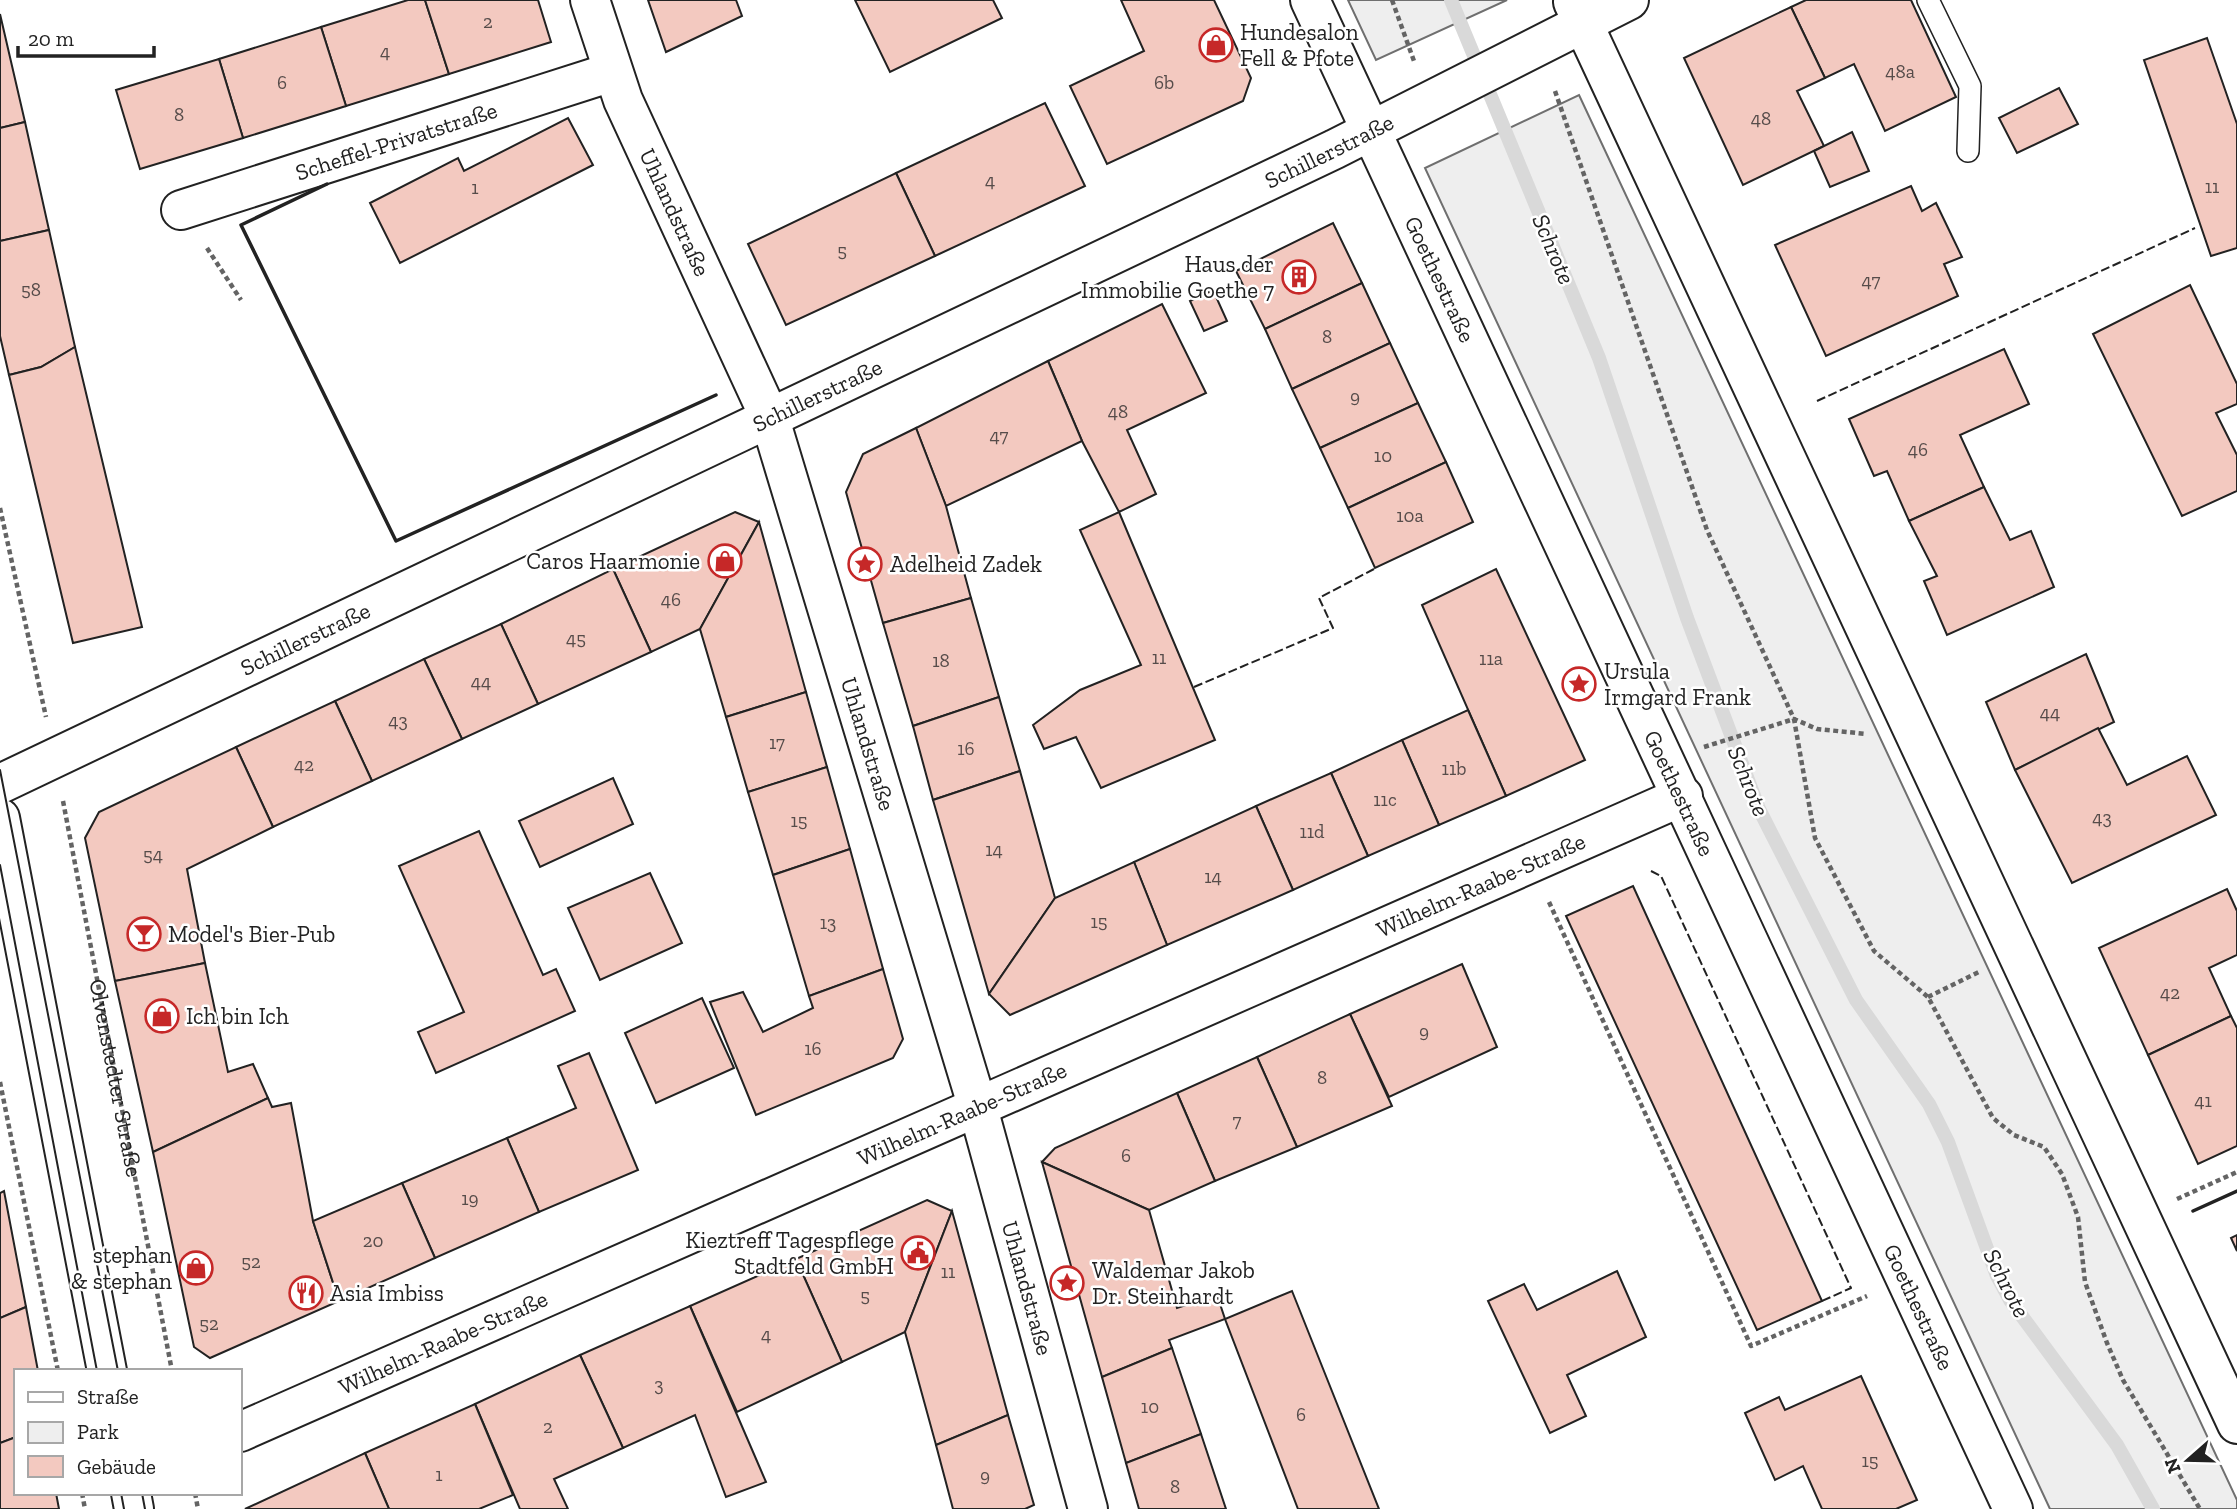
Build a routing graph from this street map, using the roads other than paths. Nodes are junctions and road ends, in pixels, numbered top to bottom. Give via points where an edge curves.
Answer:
1 (590, 0) edge
2 (1310, 0) edge
3 (1629, 0) edge
4 (1928, 0) edge
5 (1577, 12) edge
6 (612, 72) junction
7 (1370, 130) junction
8 (1968, 151) dead end
9 (181, 210) road end
10 (769, 416) junction
11 (0, 784) edge
12 (1683, 796) junction
13 (0, 818) edge
14 (978, 1108) junction
15 (107, 1369) edge
16 (2237, 1424) edge
17 (242, 1431) edge
18 (1088, 1509) edge
19 (2013, 1509) edge

1 - 6 street, Uhlandstraße
2 - 7 street, Goethestraße
3 - 5 street, Schillerstraße
4 - 8 lane via 1970,86
5 - 7 street, Schillerstraße via 1513,61
5 - 16 street
6 - 9 street, Scheffel-Privatstraße
6 - 10 street, Uhlandstraße
7 - 10 street, Schillerstraße
7 - 12 street, Goethestraße
10 - 11 street, Schillerstraße
10 - 14 street, Uhlandstraße
12 - 14 street, Wilhelm-Raabe-Straße
12 - 19 street, Goethestraße
13 - 15 street
14 - 17 street, Wilhelm-Raabe-Straße
14 - 18 street, Uhlandstraße

